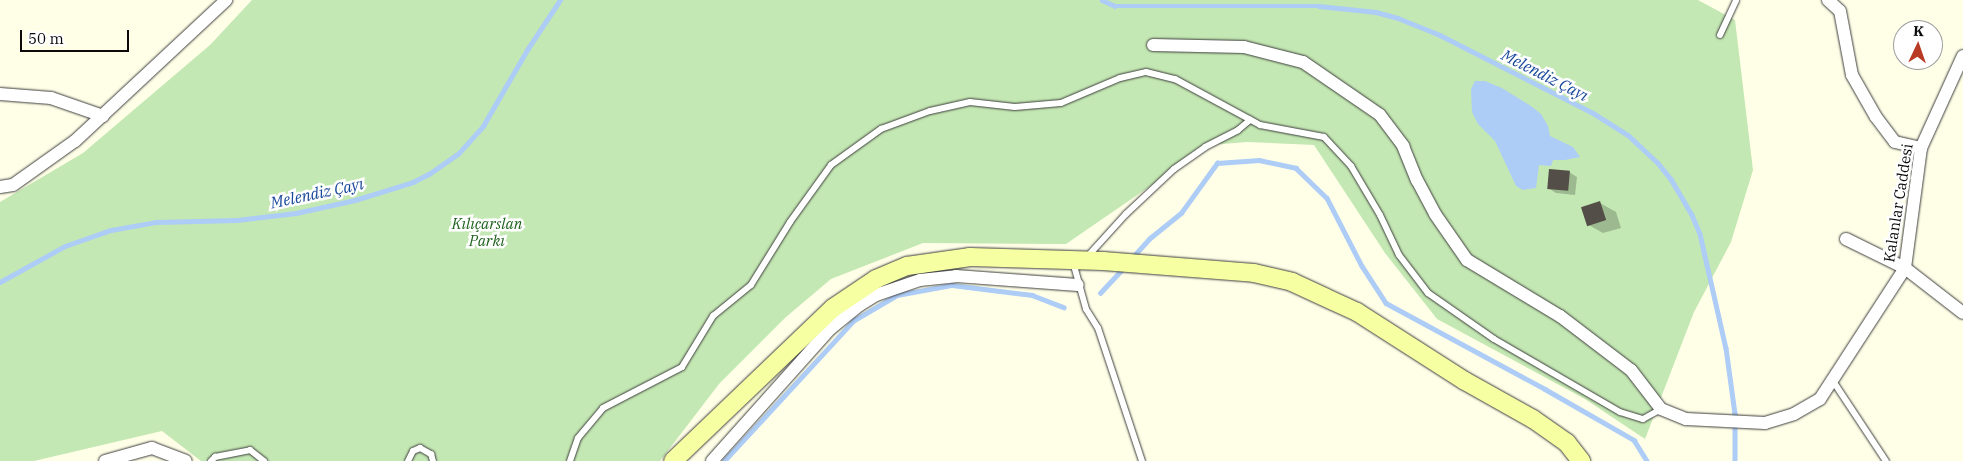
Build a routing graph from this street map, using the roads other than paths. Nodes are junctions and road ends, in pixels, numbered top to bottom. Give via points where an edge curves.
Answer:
1 (226, 0) edge
2 (1736, 0) edge
3 (1828, 0) edge
4 (1720, 35) dead end
5 (1153, 45) dead end
6 (1963, 56) edge
7 (0, 94) edge
8 (103, 116) junction
9 (1250, 120) junction
10 (1921, 148) junction
11 (0, 187) edge
12 (1846, 239) dead end
13 (1078, 259) junction
14 (1905, 268) junction
15 (1078, 285) junction
16 (1963, 313) edge
17 (1833, 381) junction
18 (1661, 409) junction
19 (136, 457) edge
20 (104, 461) edge
21 (186, 461) edge
22 (211, 461) edge
23 (264, 461) edge
24 (408, 461) edge
25 (433, 461) edge
26 (570, 461) edge
27 (674, 461) edge
28 (712, 461) edge
29 (1142, 461) edge
30 (1581, 461) edge
31 (1886, 461) edge

1 - 8 street
2 - 4 lane
3 - 10 street via 1840,11 1852,74 1876,117 1895,142
5 - 18 street via 1244,46 1303,62 1380,115 1404,146 1416,180 1434,214 1467,260 1560,316 1631,370
6 - 10 street, Kalanlar Caddesi
7 - 8 street via 51,98
8 - 11 street via 75,142 13,185
9 - 13 lane via 1174,169
9 - 18 lane via 1260,125 1324,137 1351,166 1399,255 1428,293 1494,339 1620,412 1643,418
9 - 26 lane via 1175,79 1146,72 1120,78 1061,103 1015,107 970,102 903,119 881,129 831,165 750,285 713,316 682,367 604,408 578,438
10 - 14 street, Kalanlar Caddesi
12 - 14 street
13 - 15 lane
13 - 27 main road via 970,258 907,266 876,279 833,308
13 - 30 main road via 1254,273 1292,282 1357,312 1465,381 1533,419 1567,443
14 - 16 street
14 - 17 street, Kalanlar Caddesi
15 - 28 street via 956,276 920,280 876,295 830,329
15 - 29 lane via 1086,309 1098,328
17 - 18 street, Kalanlar Caddesi via 1820,399 1794,414 1765,422 1686,419
17 - 31 lane
19 - 20 street
19 - 21 street via 152,448
22 - 23 lane via 215,457 250,450
24 - 25 lane via 413,451 420,448 431,454

